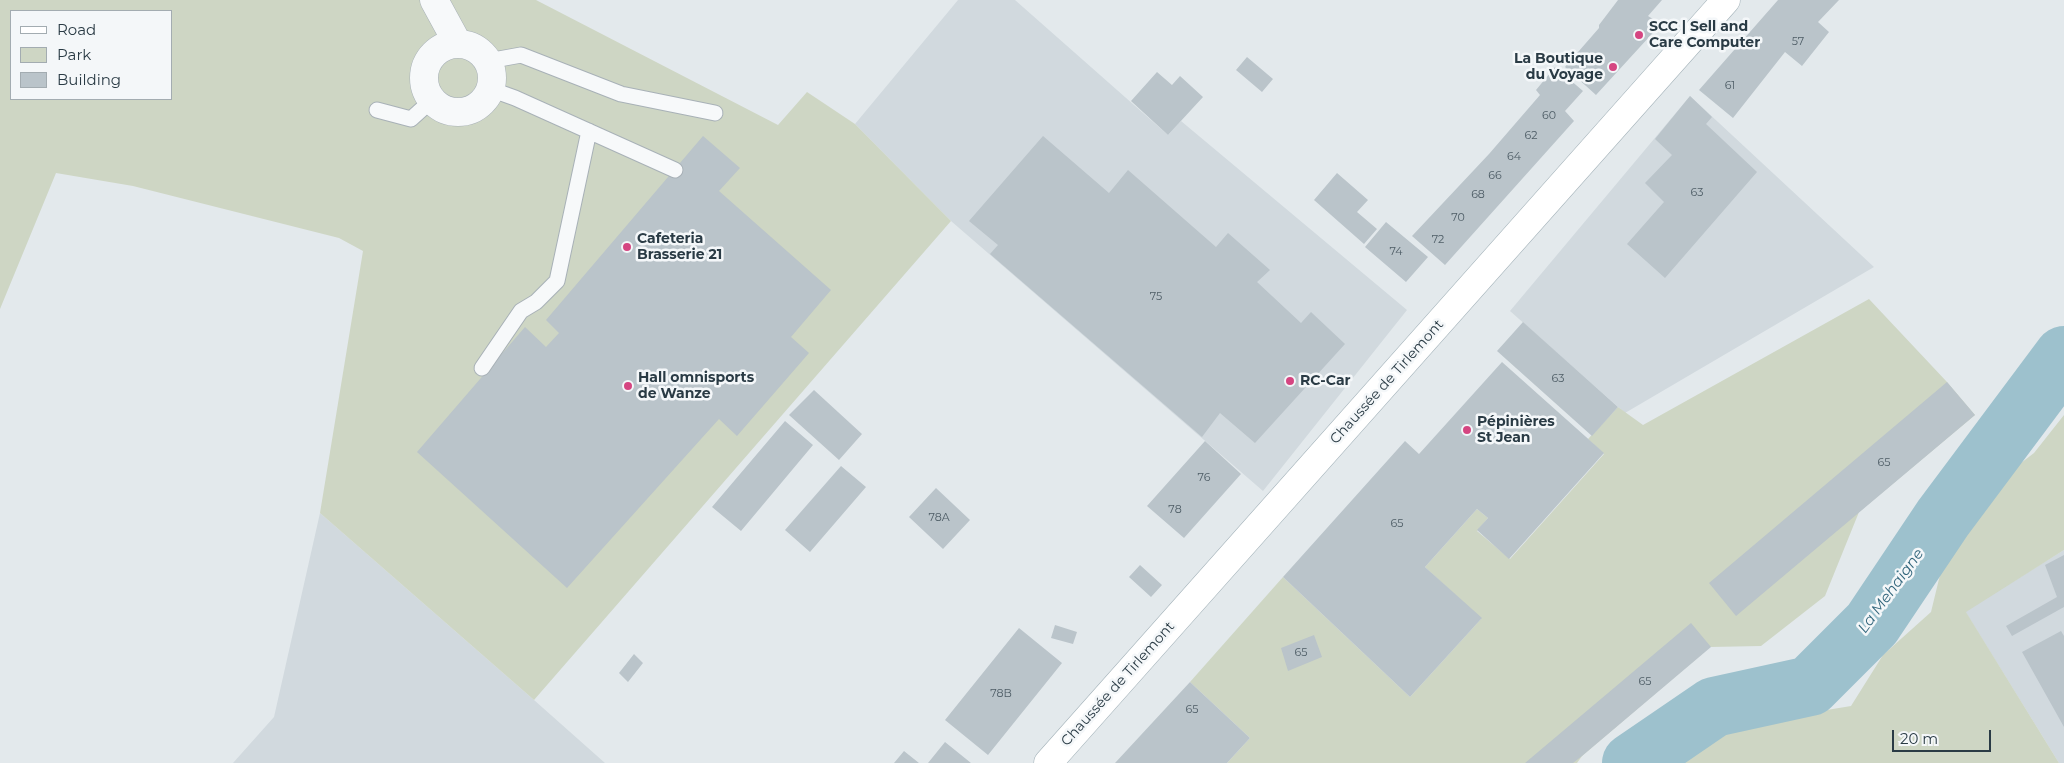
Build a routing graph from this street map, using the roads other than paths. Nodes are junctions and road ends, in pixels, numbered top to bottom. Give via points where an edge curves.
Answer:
1 (434, 0) edge
2 (1726, 0) edge
3 (458, 44) junction
4 (488, 61) junction
5 (490, 89) junction
6 (432, 100) junction
7 (377, 110) dead end
8 (715, 112) dead end
9 (589, 131) junction
10 (675, 170) dead end
11 (482, 368) dead end
12 (1048, 763) edge

1 - 3 street
2 - 12 main road, Chaussée de Tirlemont
3 - 4 street via 470,46
3 - 6 street via 448,46 430,58 424,80
4 - 5 street
4 - 8 lane via 521,55 621,94
5 - 6 street via 475,108 464,112 441,108
5 - 9 lane
6 - 7 lane via 411,119
9 - 10 lane
9 - 11 lane via 557,281 536,302 521,311

